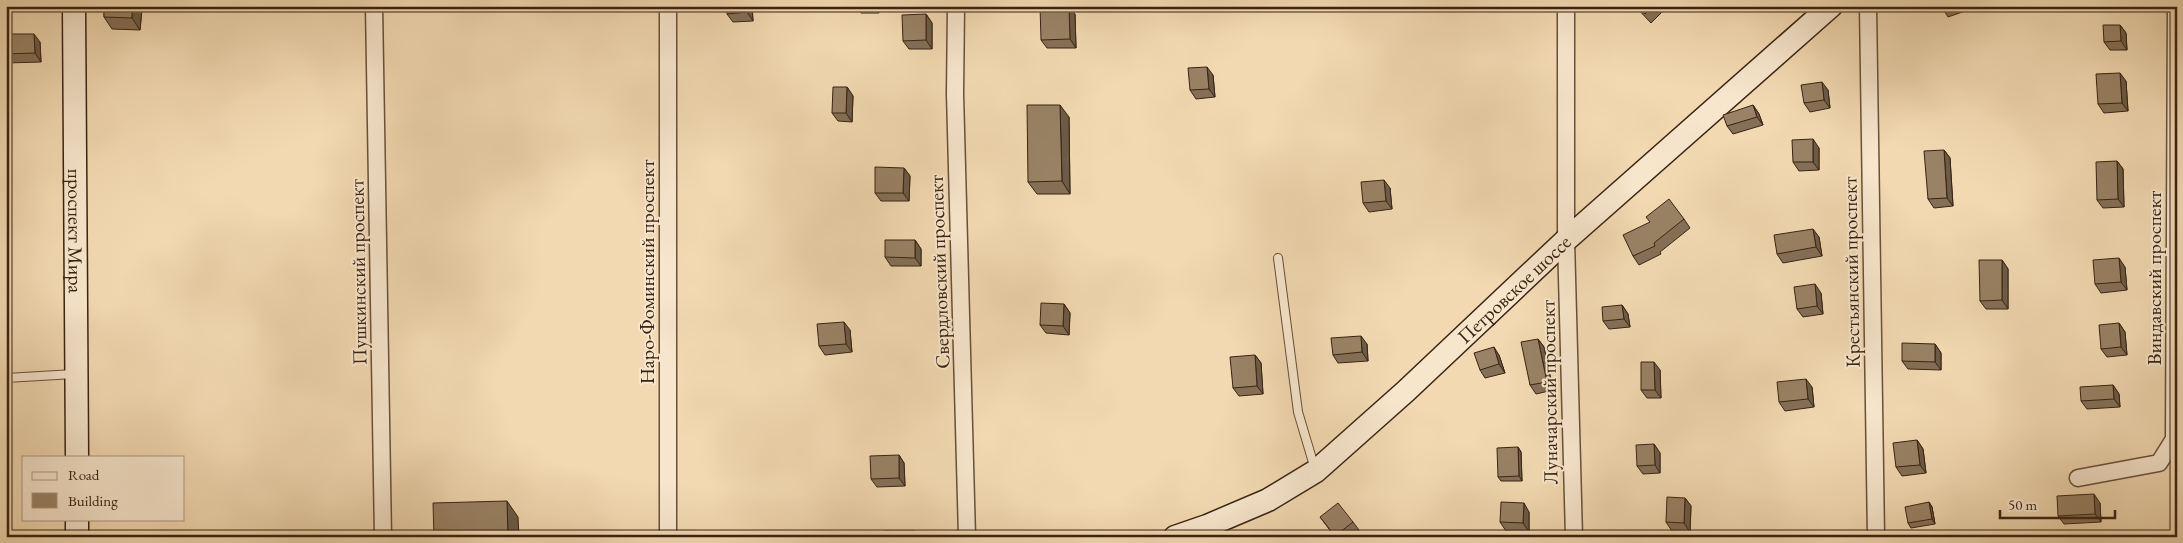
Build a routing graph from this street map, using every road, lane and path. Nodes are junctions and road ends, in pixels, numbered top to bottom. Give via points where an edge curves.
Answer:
1 (74, 6) edge
2 (374, 6) edge
3 (668, 6) edge
4 (956, 6) edge
5 (1566, 6) edge
6 (1830, 6) edge
7 (1868, 6) edge
8 (2176, 6) edge
9 (1566, 240) junction
10 (1278, 258) dead end
11 (78, 373) junction
12 (6, 378) edge
13 (77, 456) edge
14 (1316, 470) junction
15 (2078, 478) dead end
16 (77, 520) edge
17 (77, 537) edge
18 (383, 537) edge
19 (668, 537) edge
20 (967, 537) edge
21 (1175, 537) edge
22 (1574, 537) edge
23 (1876, 537) edge

1 - 11 street, проспект Мира
2 - 18 street, Пушкинский проспект
3 - 19 street, Наро-Фоминский проспект
4 - 20 street, Свердловский проспект via 955,94
5 - 9 street, Луначарский проспект
6 - 9 street, Петровское шоссе
7 - 23 street, Крестьянский проспект
8 - 15 street, Виндавский проспект via 2174,440 2159,463
9 - 14 street, Петровское шоссе via 1406,391
9 - 22 street, Луначарский проспект
10 - 14 lane via 1298,412
11 - 12 lane
11 - 13 street, проспект Мира
14 - 21 street, Петровское шоссе via 1268,500
16 - 17 street

